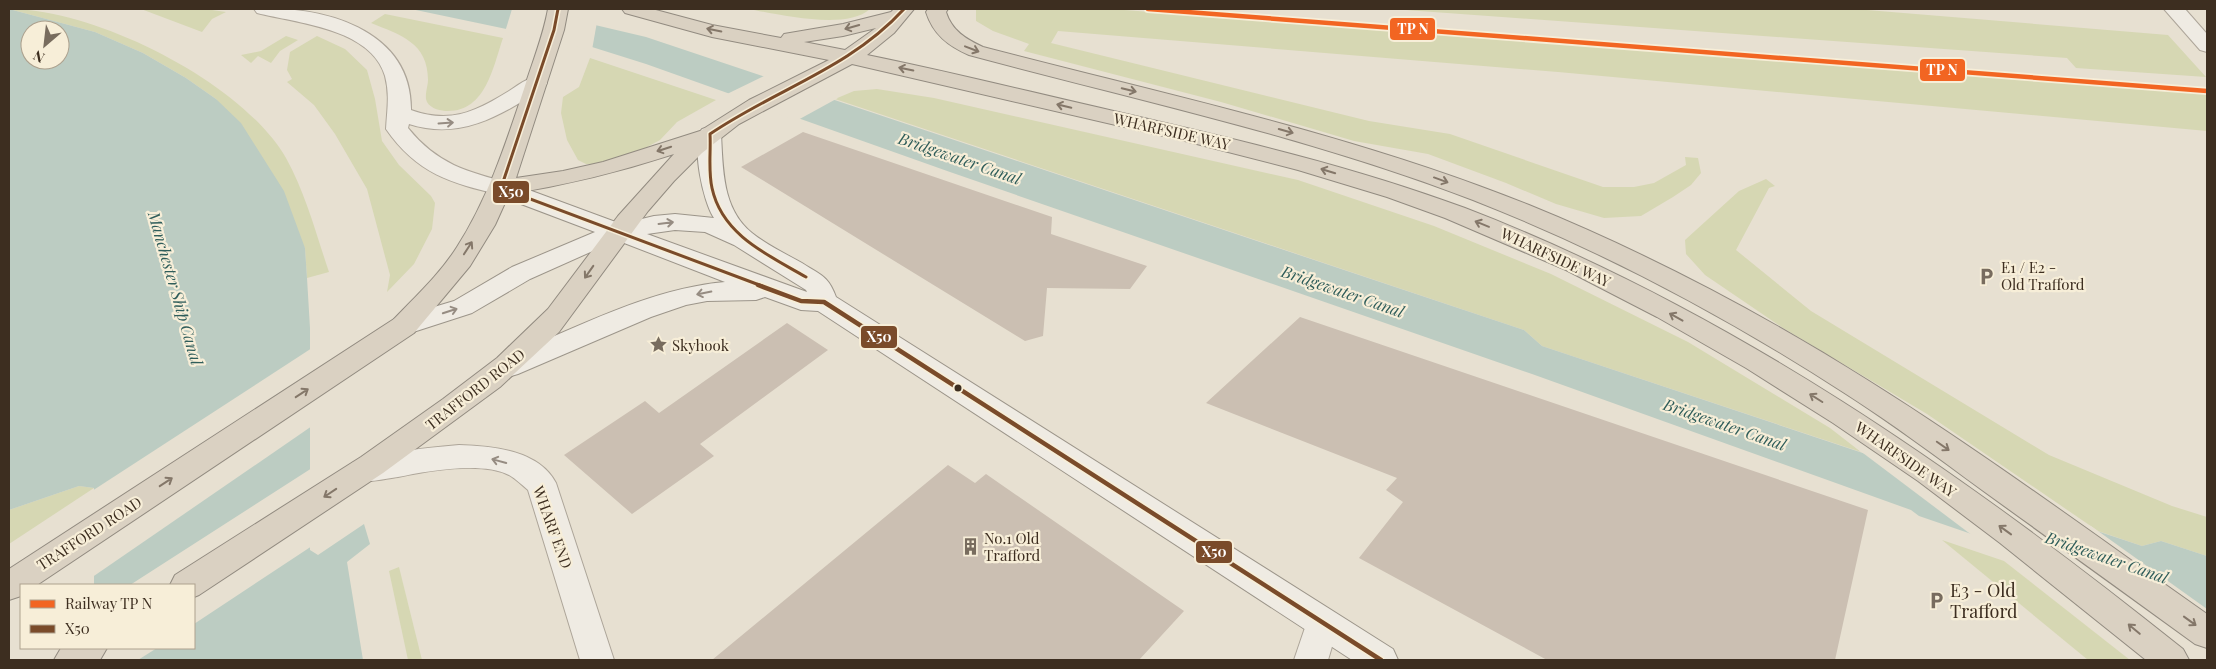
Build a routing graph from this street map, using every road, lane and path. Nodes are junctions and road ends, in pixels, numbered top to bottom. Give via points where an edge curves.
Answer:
1 (264, 9) edge
2 (632, 9) edge
3 (2174, 9) edge
4 (558, 10) edge
5 (901, 13) edge
6 (938, 13) edge
7 (753, 38) junction
8 (2207, 46) edge
9 (848, 57) junction
10 (536, 83) junction
11 (399, 113) junction
12 (710, 134) junction
13 (501, 188) junction
14 (618, 233) junction
15 (743, 239) junction
16 (787, 295) junction
17 (824, 302) junction
18 (404, 326) junction
19 (508, 367) junction
20 (363, 471) junction
21 (189, 584) edge
22 (9, 586) edge
23 (1322, 622) junction
24 (2207, 633) edge
25 (88, 649) edge
26 (71, 660) edge
27 (597, 660) edge
28 (1311, 660) edge
29 (1381, 660) edge
30 (2171, 660) edge

1 - 11 street via 340,27 369,42 394,71
7 -> 2 highway
3 - 8 street
4 - 10 highway, TRAFFORD ROAD
5 -> 7 highway via 811,36
5 - 9 highway, TRAFFORD ROAD via 874,39
6 -> 24 highway, WHARFSIDE WAY via 948,35 976,51 1343,148 1409,169 1589,242 1716,305 1810,358 1903,418
7 - 9 highway, WHARFSIDE WAY
9 - 12 highway, TRAFFORD ROAD via 754,106
30 -> 9 highway, WHARFSIDE WAY via 2089,591 1858,424 1761,364 1588,271 1482,223 1336,174 1248,149
11 -> 10 street via 426,122 447,124 464,121 486,113
10 - 13 highway, TRAFFORD ROAD
11 - 13 street via 397,129 439,170
12 -> 13 highway, TRAFFORD ROAD via 610,167
12 - 14 highway, TRAFFORD ROAD via 655,187
12 - 15 street via 715,198 731,227
13 - 14 street
18 -> 13 highway, TRAFFORD ROAD via 467,251
14 -> 15 street via 675,222 709,225
14 - 16 street
18 -> 14 street via 463,307 544,262
14 -> 19 highway, TRAFFORD ROAD via 555,318
15 - 17 street via 818,285
16 - 17 street via 801,301
16 -> 19 street via 720,290 671,300
17 - 23 street
22 -> 18 highway, TRAFFORD ROAD
19 - 20 highway, TRAFFORD ROAD
20 -> 21 highway, TRAFFORD ROAD
27 -> 20 street, WHARF END via 541,483 518,466 492,459 438,459
23 - 28 street
23 - 29 street
25 - 26 highway

